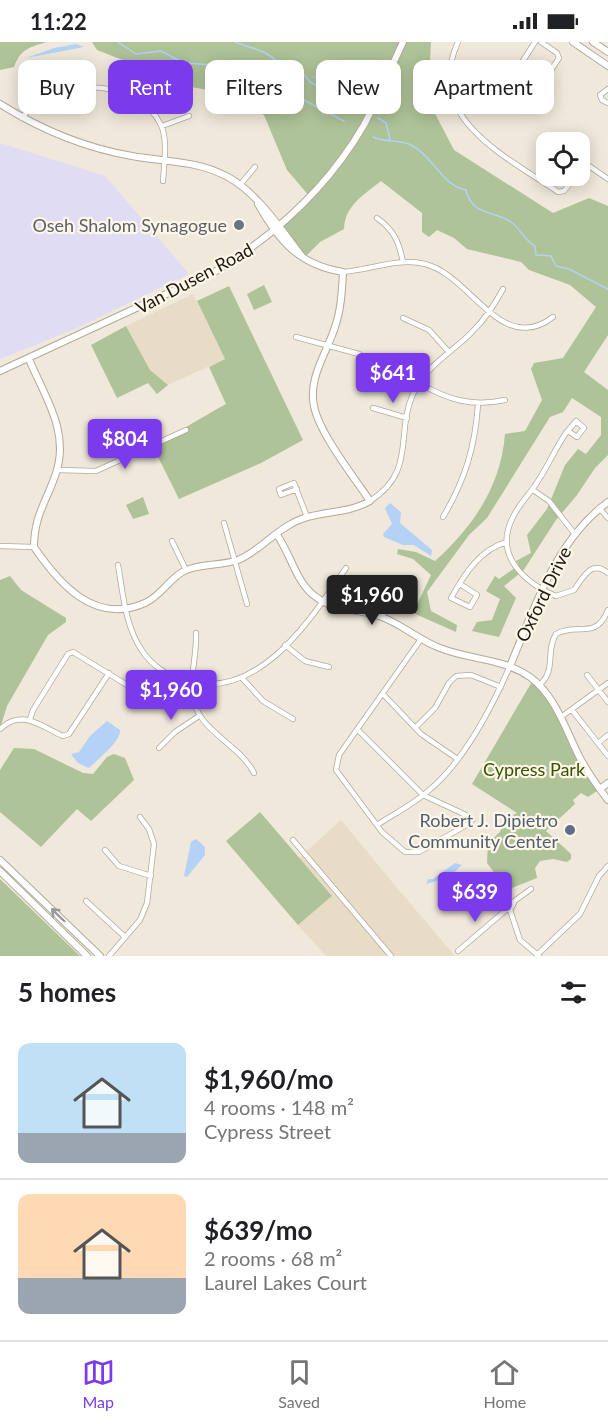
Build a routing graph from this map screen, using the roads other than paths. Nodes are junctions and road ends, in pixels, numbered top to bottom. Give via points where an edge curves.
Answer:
1 (403, 42) edge
2 (458, 42) edge
3 (535, 42) edge
4 (541, 42) edge
5 (573, 42) edge
6 (597, 43) edge
7 (608, 52) edge
8 (608, 66) edge
9 (608, 89) edge
10 (608, 103) edge
11 (0, 104) edge
12 (189, 116) dead end
13 (22, 118) junction
14 (162, 126) junction
15 (164, 159) junction
16 (255, 166) dead end
17 (590, 167) edge
18 (536, 177) edge
19 (608, 179) edge
20 (163, 181) dead end
21 (240, 185) junction
22 (550, 186) edge
23 (567, 186) edge
24 (378, 218) dead end
25 (278, 229) junction
26 (403, 262) junction
27 (343, 272) junction
28 (503, 289) dead end
29 (490, 311) junction
30 (554, 317) dead end
31 (403, 318) dead end
32 (296, 337) dead end
33 (327, 346) junction
34 (448, 351) junction
35 (359, 354) dead end
36 (29, 359) junction
37 (0, 371) edge
38 (419, 383) junction
39 (505, 399) dead end
40 (478, 405) junction
41 (373, 408) dead end
42 (407, 418) junction
43 (186, 430) dead end
44 (568, 431) junction
45 (57, 470) junction
46 (297, 489) dead end
47 (533, 490) junction
48 (370, 501) junction
49 (608, 502) edge
50 (599, 508) junction
51 (307, 517) junction
52 (443, 517) dead end
53 (608, 518) edge
54 (224, 523) dead end
55 (574, 533) junction
56 (277, 535) junction
57 (172, 541) dead end
58 (507, 542) junction
59 (0, 546) edge
60 (34, 547) junction
61 (235, 561) junction
62 (118, 565) dead end
63 (346, 568) dead end
64 (186, 570) junction
65 (608, 573) edge
66 (460, 584) junction
67 (543, 589) junction
68 (393, 591) dead end
69 (322, 602) junction
70 (247, 604) dead end
71 (126, 609) junction
72 (608, 610) edge
73 (382, 616) junction
74 (196, 633) dead end
75 (421, 639) junction
76 (285, 645) junction
77 (510, 666) junction
78 (330, 667) dead end
79 (109, 673) junction
80 (587, 675) dead end
81 (243, 678) junction
82 (193, 683) junction
83 (608, 683) edge
84 (539, 685) junction
85 (501, 687) junction
86 (598, 690) junction
87 (383, 694) junction
88 (135, 695) dead end
89 (608, 702) edge
90 (572, 710) junction
91 (199, 716) junction
92 (561, 717) junction
93 (30, 719) junction
94 (293, 719) dead end
95 (416, 728) junction
96 (0, 729) edge
97 (358, 730) junction
98 (608, 735) edge
99 (598, 743) junction
100 (159, 748) dead end
101 (608, 756) edge
102 (456, 758) junction
103 (255, 773) dead end
104 (608, 783) edge
105 (600, 789) junction
106 (423, 795) junction
107 (608, 800) edge
108 (140, 817) dead end
109 (377, 825) junction
110 (293, 840) dead end
111 (105, 850) dead end
112 (0, 860) edge
113 (608, 866) edge
114 (0, 871) edge
115 (151, 876) junction
116 (531, 889) dead end
117 (86, 901) dead end
118 (513, 902) junction
119 (508, 910) junction
120 (125, 937) junction
121 (458, 951) dead end
122 (538, 955) edge
123 (87, 956) edge
124 (100, 956) edge
125 (109, 956) edge
126 (392, 956) edge

1 - 25 street, Van Dusen Road via 363,125 346,151 318,189
2 - 18 street via 450,82 461,117 476,135
3 - 4 street via 506,86 524,102 531,101 558,60 557,53
5 - 8 street
6 - 7 street
9 - 10 street via 600,95
11 - 13 street
12 - 14 street
13 - 14 street via 37,100 53,92 102,88 133,98
13 - 15 street via 45,130 108,150
14 - 15 street
15 - 20 street
15 - 21 street via 201,165
16 - 21 street
17 - 19 street
21 - 25 street
22 - 23 street via 561,192
24 - 26 street via 393,231
25 - 27 street via 292,252 321,267
25 - 36 street, Van Dusen Road via 216,271
26 - 27 street
26 - 29 street via 439,269
27 - 33 street via 335,327
28 - 29 street
29 - 30 street via 517,328 536,327
29 - 34 street
31 - 34 street via 429,330
32 - 33 street
33 - 35 street
33 - 48 street via 312,391 314,407 320,424
34 - 38 street via 430,366
36 - 37 street, Van Dusen Road
36 - 45 street via 56,419 60,435
38 - 40 street via 448,398
38 - 42 street
39 - 40 street
40 - 52 street via 468,468
41 - 42 street
42 - 48 street via 399,468 388,486
43 - 45 street via 96,471
44 - 44 street via 579,436 584,428 576,421
44 - 47 street
45 - 60 street via 36,519
46 - 51 street
47 - 55 street via 552,504
47 - 58 street via 511,521
48 - 51 street
49 - 50 street, Oxford Drive
50 - 53 street
50 - 55 street, Oxford Drive
51 - 56 street
54 - 61 street
55 - 67 street, Oxford Drive
56 - 61 street
56 - 69 street via 289,551 299,576
57 - 64 street
58 - 66 street via 485,551
58 - 67 street via 517,571
59 - 60 street
60 - 71 street via 76,596 108,609
61 - 64 street
61 - 70 street
62 - 71 street
63 - 69 street
64 - 71 street via 146,602
65 - 67 street via 599,568 590,570 574,590 563,596
66 - 66 street via 476,594 470,607 451,598
67 - 77 street, Oxford Drive
68 - 73 street
69 - 73 street
69 - 76 street
71 - 82 street via 131,629 150,661
72 - 84 street via 602,622 593,628 556,634 550,646 550,668
73 - 75 street
74 - 82 street
75 - 77 street via 452,652
75 - 87 street
76 - 78 street via 305,661
76 - 81 street
77 - 84 street
77 - 85 street
79 - 88 street via 128,685
79 - 93 street via 69,734 63,736
79 - 93 street via 78,653 68,654
80 - 86 street
81 - 82 street via 222,684
81 - 94 street via 263,701
82 - 91 street
83 - 86 street
84 - 92 street
85 - 95 street via 471,675 456,676
85 - 102 street
86 - 89 street
86 - 90 street
87 - 95 street
87 - 97 street
90 - 92 street
90 - 99 street
91 - 100 street
91 - 103 street
92 - 105 street
93 - 96 street via 15,720
95 - 102 street
97 - 106 street
97 - 109 street via 339,754 336,770
98 - 99 street
99 - 101 street
102 - 106 street
104 - 105 street
105 - 107 street
106 - 109 street
106 - 109 street via 472,820 412,853 396,847
108 - 115 street via 154,844
110 - 126 street
111 - 115 street via 118,866
124 -> 112 street
113 - 122 street via 580,914
114 - 123 street
115 - 120 street via 143,913
116 - 118 street
117 - 120 street
118 - 119 street via 514,908
118 - 119 street via 504,903
119 - 121 street
119 - 122 street via 520,940
120 - 125 street

